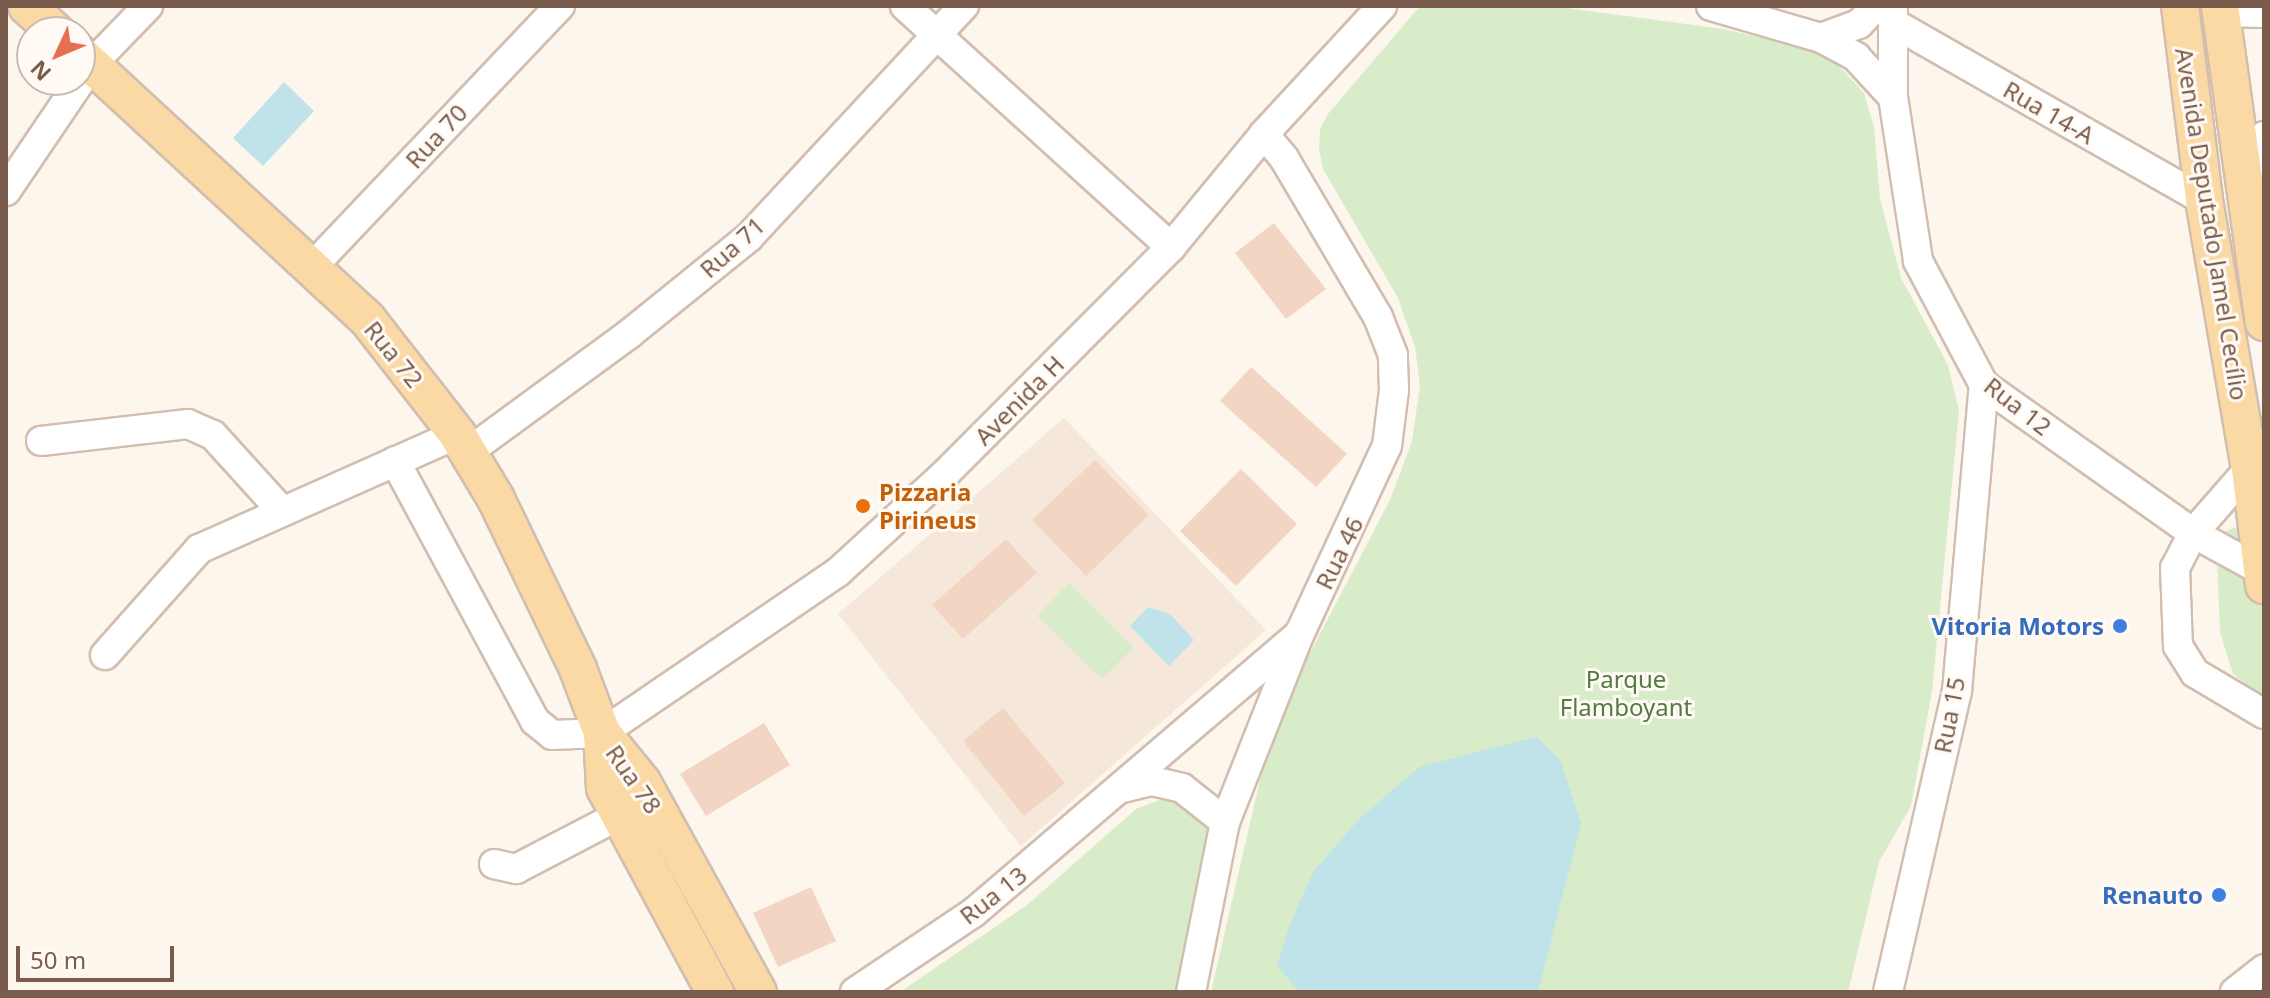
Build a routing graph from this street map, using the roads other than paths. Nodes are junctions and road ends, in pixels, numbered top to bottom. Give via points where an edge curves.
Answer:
1 (148, 6) edge
2 (560, 6) edge
3 (905, 6) edge
4 (964, 6) edge
5 (1382, 6) edge
6 (1711, 6) edge
7 (2180, 6) edge
8 (2221, 9) edge
9 (1888, 12) edge
10 (2264, 13) edge
11 (935, 34) junction
12 (1821, 38) junction
13 (96, 50) edge
14 (96, 68) edge
15 (64, 96) edge
16 (1893, 97) junction
17 (1264, 134) junction
18 (2264, 136) edge
19 (2242, 189) junction
20 (6, 191) edge
21 (2204, 200) junction
22 (1171, 247) junction
23 (313, 266) junction
24 (2264, 322) edge
25 (1984, 385) junction
26 (41, 441) dead end
27 (462, 443) junction
28 (395, 461) junction
29 (2250, 468) junction
30 (282, 511) junction
31 (2193, 533) junction
32 (2263, 576) edge
33 (1300, 633) junction
34 (105, 655) dead end
35 (2264, 714) edge
36 (602, 733) junction
37 (1123, 788) junction
38 (618, 816) junction
39 (1225, 822) junction
40 (494, 864) dead end
41 (2264, 969) edge
42 (715, 992) edge
43 (758, 992) edge
44 (855, 992) edge
45 (1191, 992) edge
46 (1888, 992) edge
47 (2235, 992) edge

1 - 13 street
2 - 23 street, Rua 70
3 - 11 street
4 - 11 street, Rua 71
5 - 17 street, Avenida H
6 - 12 street
7 - 21 main road, Avenida Deputado Jamel Cecílio
8 - 10 street
8 - 19 main road, Avenida Deputado Jamel Cecílio
9 - 12 street
9 - 16 street, Rua 12
9 - 21 street, Rua 14-A
11 - 22 street
11 - 27 street, Rua 71 via 749,237 629,334
12 - 16 street via 1856,57
14 - 23 main road, Rua 72
15 - 20 street
16 - 25 street, Rua 12 via 1918,261
17 - 22 street, Avenida H
17 - 33 street, Rua 46 via 1284,158 1370,304 1393,355 1387,446
18 - 19 street
19 - 24 main road, Avenida Deputado Jamel Cecílio
21 - 29 main road, Avenida Deputado Jamel Cecílio
22 - 36 street, Avenida H via 945,474 838,572
23 - 27 main road, Rua 72 via 368,320
25 - 31 street, Rua 12
25 - 46 street, Rua 15 via 1957,691
26 - 30 street via 188,424 213,435
27 - 28 street, Rua 71
27 - 36 main road, Rua 72 via 578,669
28 - 30 street, Rua 71
28 - 36 street via 535,721 552,735
29 - 31 street
29 - 32 main road, Avenida Deputado Jamel Cecílio
30 - 34 street, Rua 71 via 199,549
31 - 32 street, Rua 12
31 - 35 street via 2175,568 2178,646 2195,673
33 - 37 street, Rua 13
33 - 39 street, Rua 46
36 - 38 main road, Rua 78 via 605,788
36 - 43 main road, Rua 78 via 642,782
37 - 39 street via 1152,781 1182,788
37 - 44 street, Rua 13 via 973,913
38 - 40 street via 516,869
38 - 42 main road, Rua 78
39 - 45 street, Rua 46
41 - 47 street

